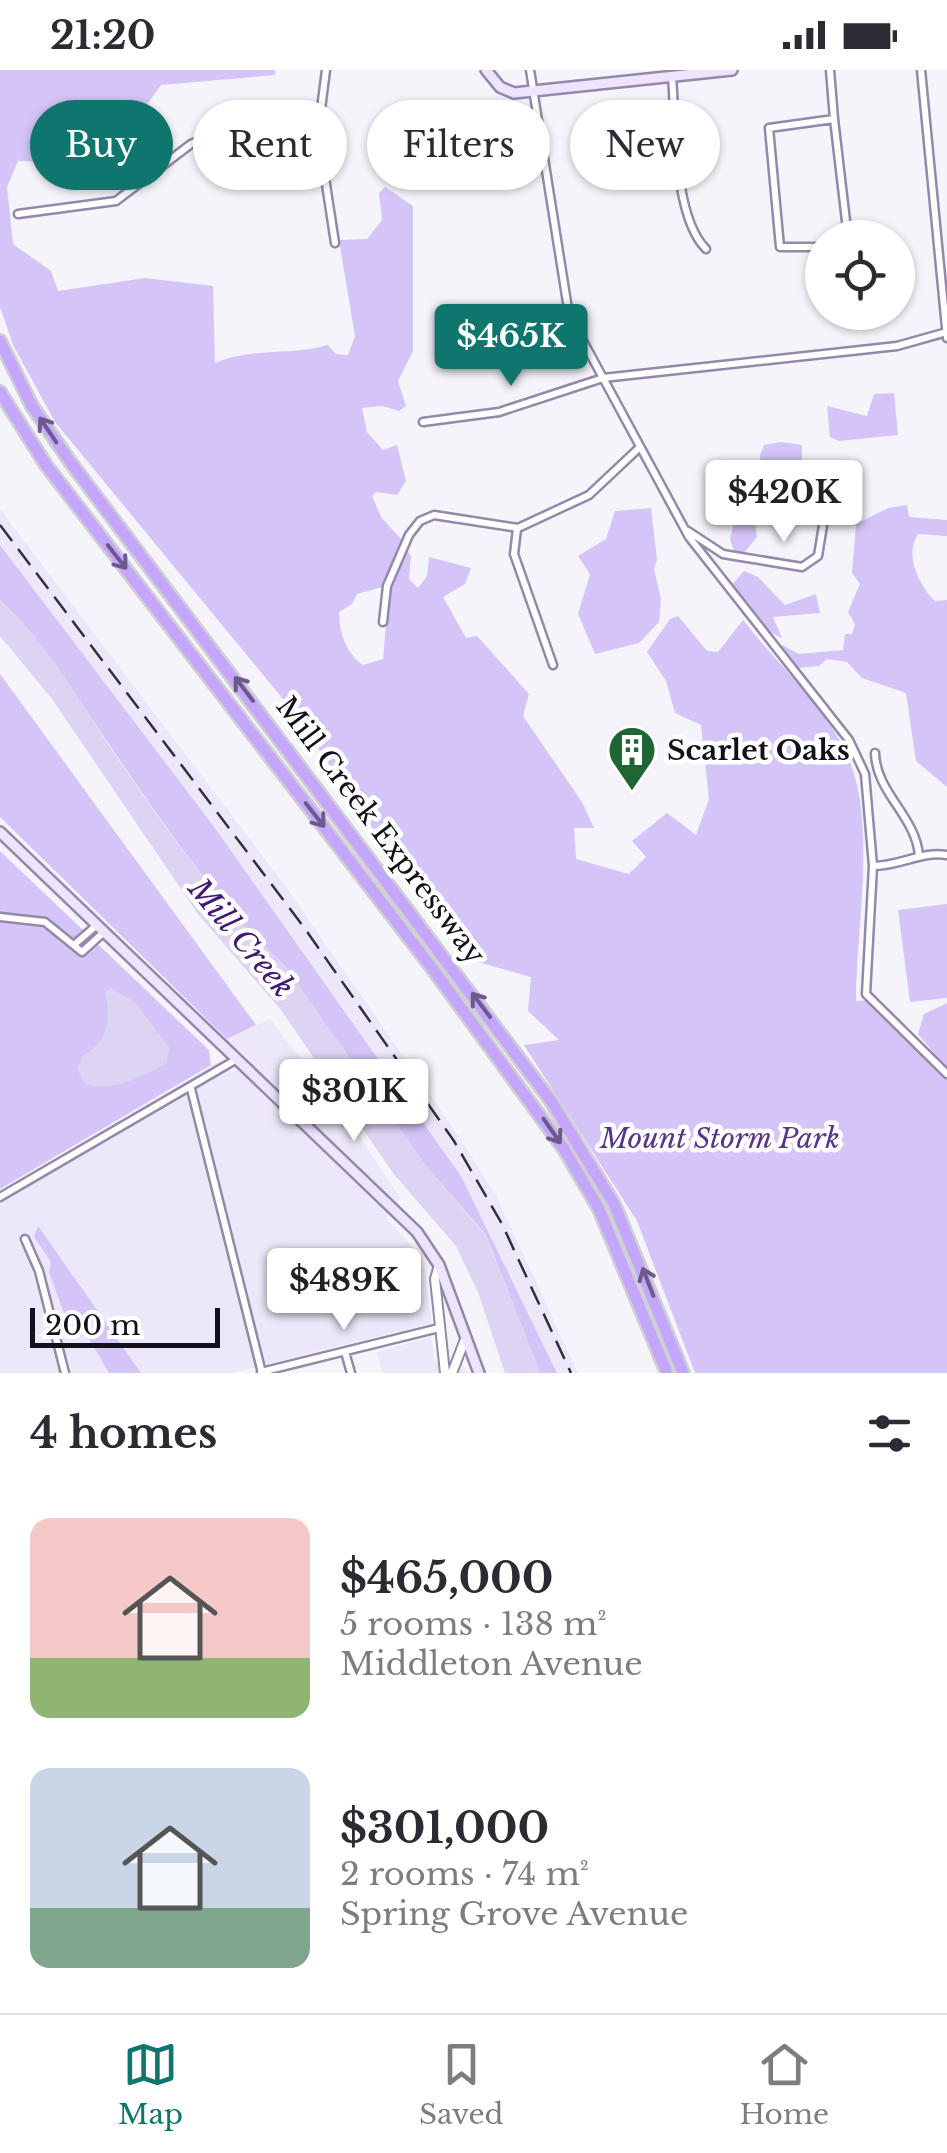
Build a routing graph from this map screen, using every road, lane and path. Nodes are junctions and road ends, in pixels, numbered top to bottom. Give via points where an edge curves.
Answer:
1 (326, 70) edge
2 (486, 70) edge
3 (530, 70) edge
4 (732, 70) edge
5 (830, 70) edge
6 (920, 70) edge
7 (672, 76) junction
8 (533, 91) junction
9 (322, 100) edge
10 (834, 119) junction
11 (193, 146) edge
12 (327, 190) edge
13 (18, 214) dead end
14 (846, 220) edge
15 (335, 243) dead end
16 (805, 247) edge
17 (706, 249) dead end
18 (947, 334) edge
19 (0, 340) edge
20 (603, 378) junction
21 (0, 392) edge
22 (423, 422) dead end
23 (640, 447) junction
24 (842, 481) dead end
25 (518, 528) junction
26 (684, 529) junction
27 (383, 622) dead end
28 (553, 665) dead end
29 (874, 753) dead end
30 (0, 832) edge
31 (947, 855) edge
32 (920, 856) junction
33 (873, 866) junction
34 (0, 918) edge
35 (100, 928) junction
36 (75, 944) junction
37 (237, 1059) junction
38 (947, 1074) edge
39 (192, 1089) junction
40 (0, 1197) edge
41 (26, 1239) dead end
42 (439, 1265) junction
43 (439, 1328) junction
44 (466, 1337) junction
45 (345, 1352) junction
46 (65, 1373) edge
47 (260, 1373) edge
48 (350, 1373) edge
49 (449, 1373) edge
50 (479, 1373) edge
51 (666, 1373) edge
52 (684, 1373) edge

1 - 9 street
2 - 8 main road via 504,90
3 - 8 street
4 - 7 main road
5 - 10 street
6 - 18 street
7 - 8 main road
7 - 17 street via 685,210
8 - 20 street via 566,307
10 - 14 street
10 - 16 street via 774,126 767,135 780,247
11 - 13 street via 116,201
12 - 15 street
18 - 20 street via 897,346
52 -> 19 highway, Mill Creek Expressway via 614,1204 551,1101 64,454
20 - 22 street via 499,412
20 - 23 street
21 -> 51 highway, Mill Creek Expressway via 46,465 564,1150 599,1210
23 - 25 street via 589,495
23 - 26 street
24 - 26 street via 826,507 818,556 802,567 722,554
25 - 27 street via 427,516 409,535 386,587
25 - 28 street via 514,554
26 - 33 street via 849,740 865,774
29 - 32 street via 879,777
30 - 35 main road
31 - 32 street
32 - 33 street
33 - 38 street via 866,994
34 - 36 street via 45,922
35 - 36 street
35 - 36 street via 82,952
35 - 37 main road
37 - 39 street
37 - 42 main road via 417,1232
39 - 40 street
39 - 47 street
41 - 46 street
42 - 43 street
42 - 44 main road
43 - 45 street
43 - 49 street
44 - 49 street
44 - 50 main road
45 - 47 street
45 - 48 street

